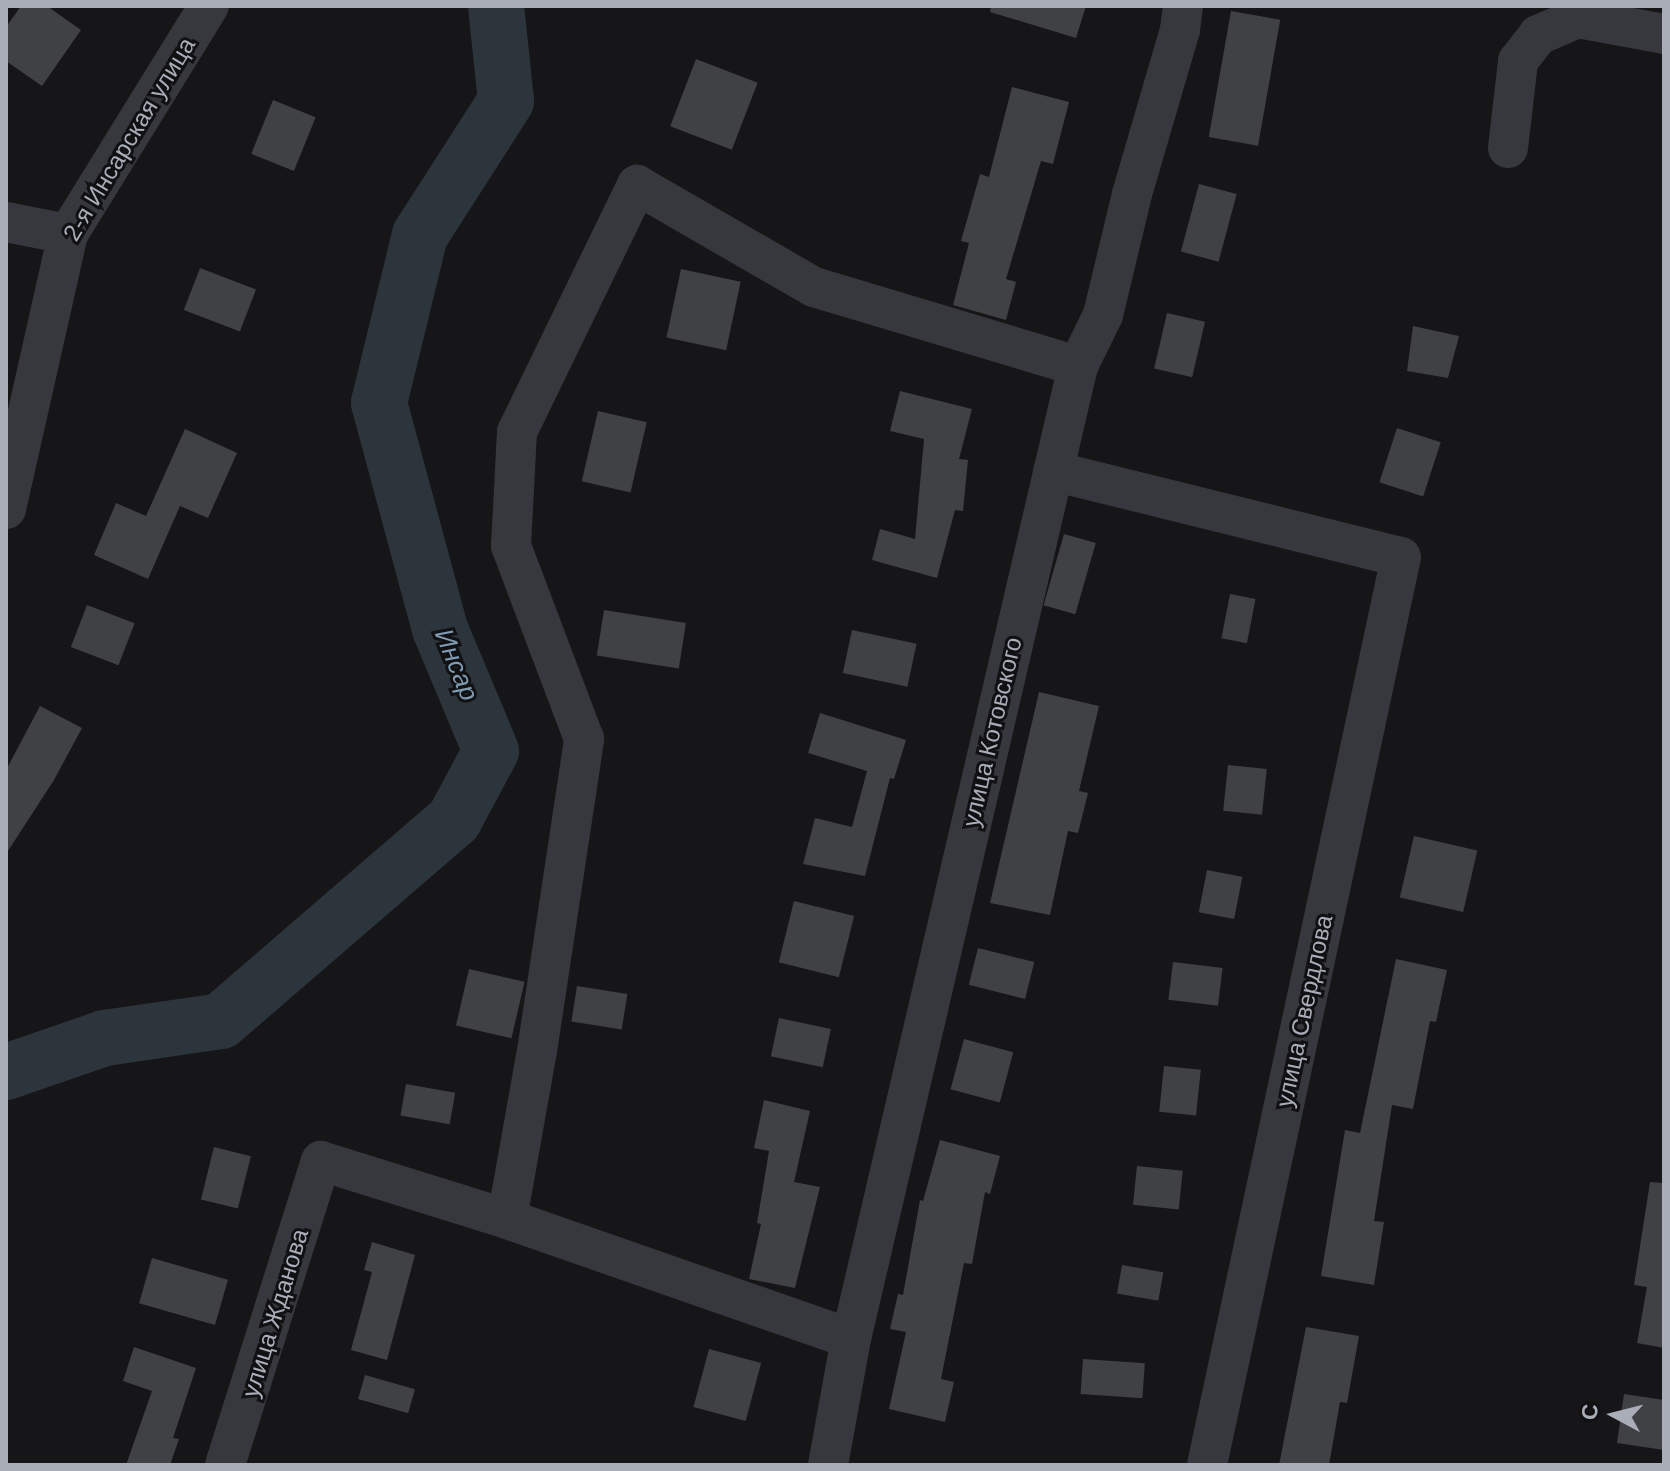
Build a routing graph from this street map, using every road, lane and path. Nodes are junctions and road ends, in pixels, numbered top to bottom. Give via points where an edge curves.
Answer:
1 (209, 6) edge
2 (1183, 6) edge
3 (1664, 34) edge
4 (1508, 148) dead end
5 (6, 222) edge
6 (68, 234) junction
7 (1078, 366) junction
8 (1053, 471) junction
9 (6, 509) edge
10 (507, 1219) junction
11 (851, 1339) junction
12 (225, 1465) edge
13 (828, 1465) edge
14 (1207, 1465) edge

1 - 6 street, 2-я Инсарская улица
2 - 7 street, улица Котовского via 1103,315
3 - 4 street via 1578,18 1538,35 1518,61
5 - 6 street
6 - 9 street, 2-я Инсарская улица
7 - 8 street, улица Котовского
7 - 10 street via 814,287 637,185 517,432 511,546 584,739
8 - 11 street, улица Котовского
8 - 14 street, улица Свердлова via 1401,557
10 - 11 street
10 - 12 street, улица Жданова via 321,1161
11 - 13 street, улица Котовского

